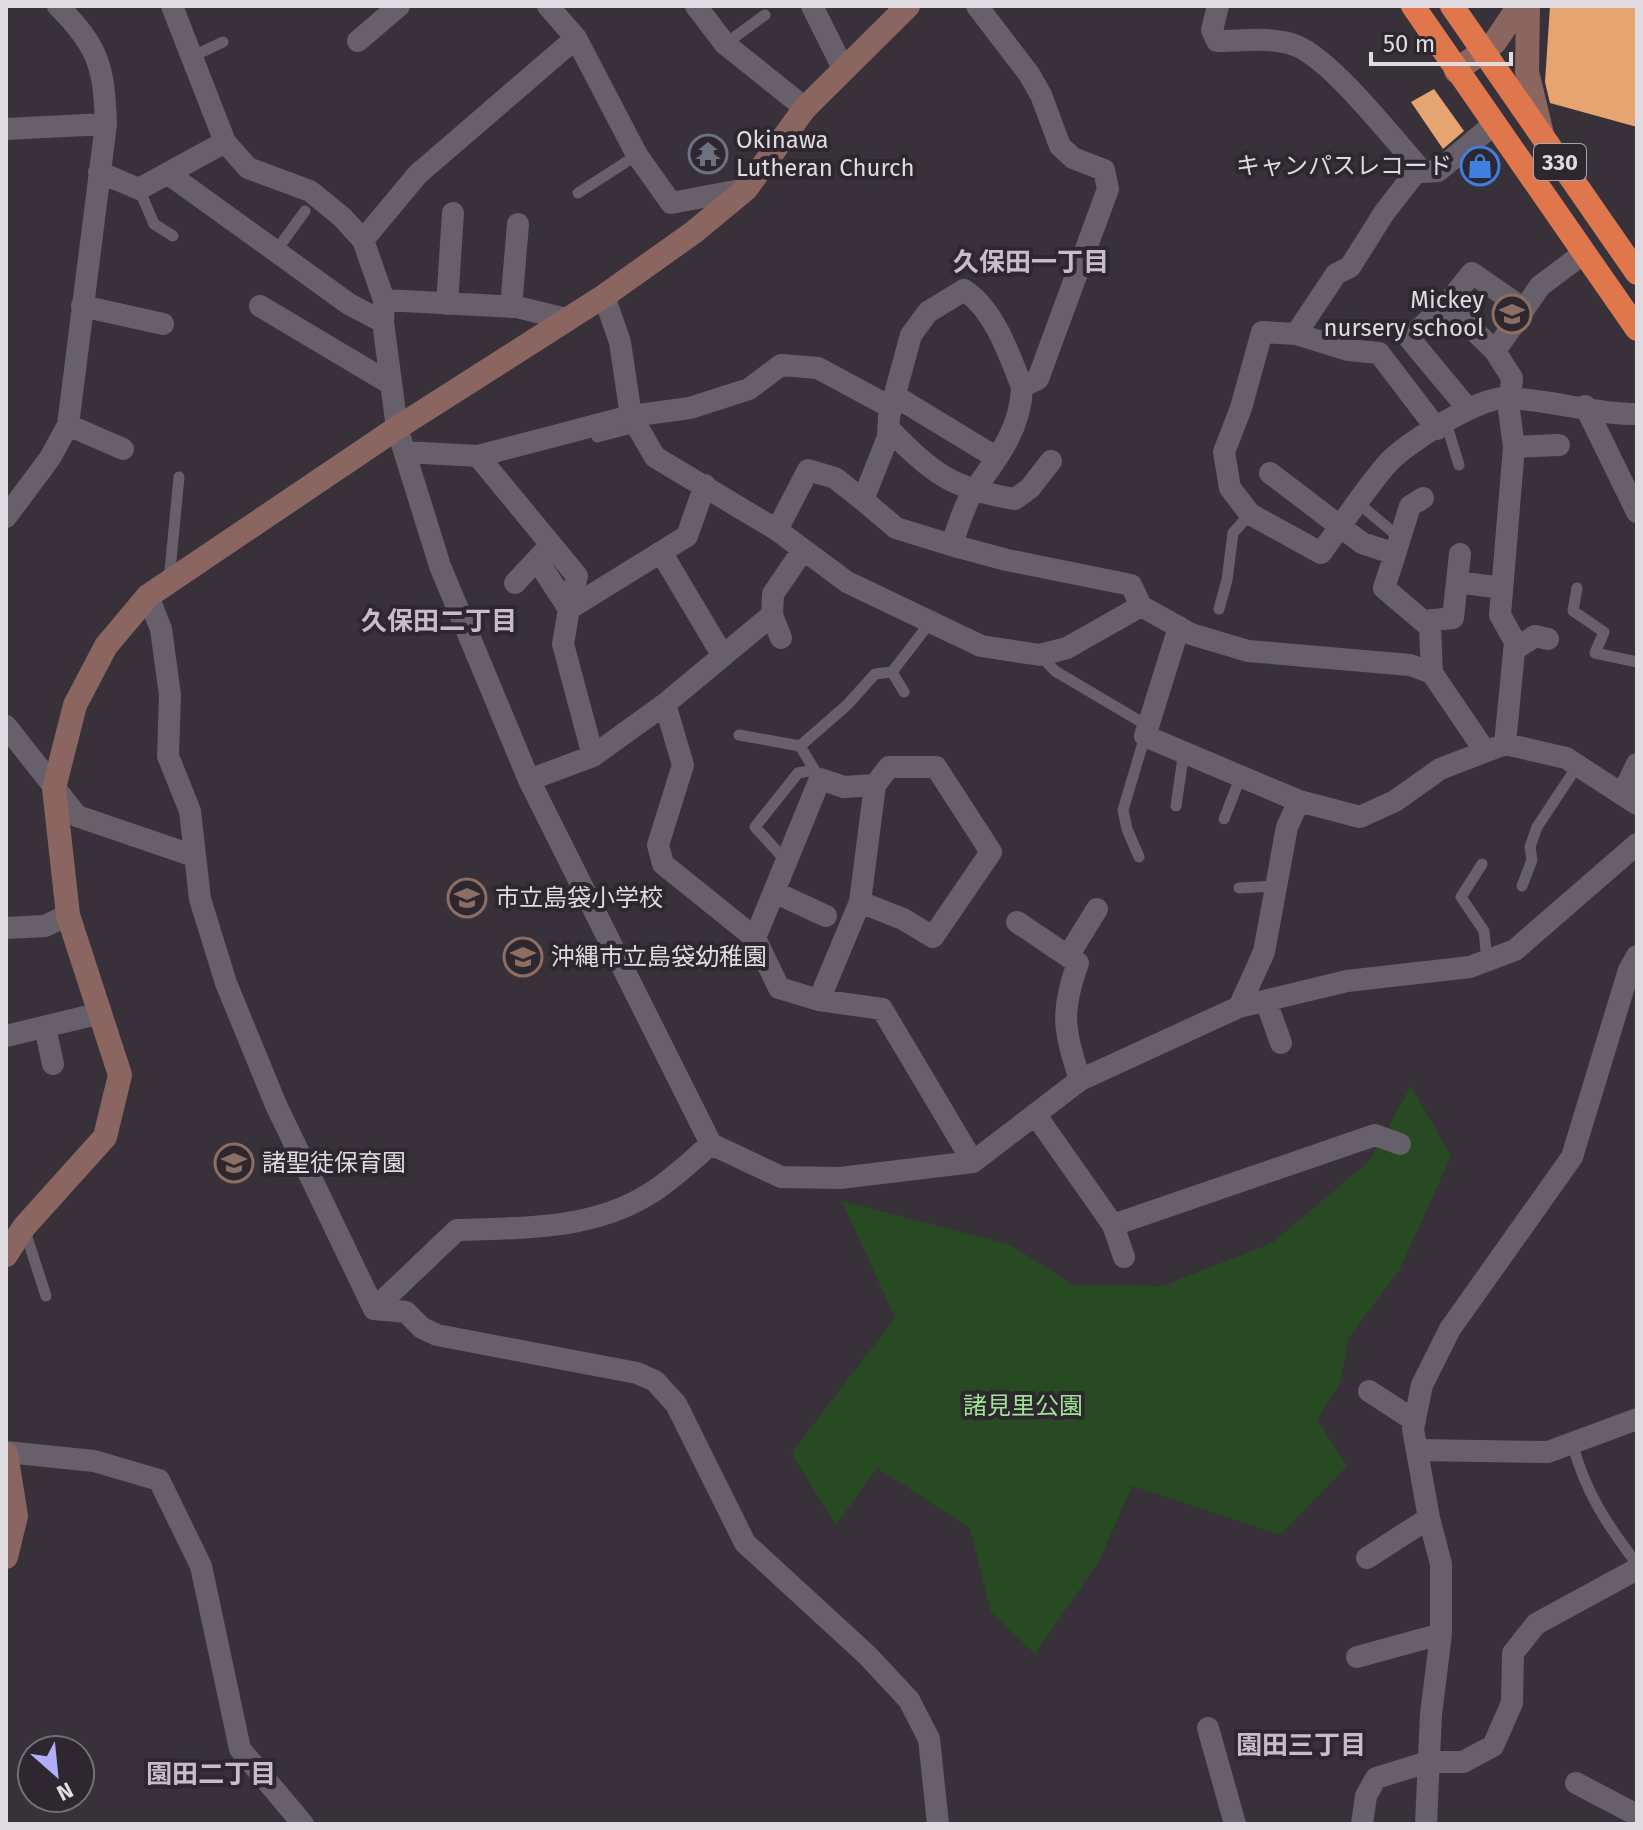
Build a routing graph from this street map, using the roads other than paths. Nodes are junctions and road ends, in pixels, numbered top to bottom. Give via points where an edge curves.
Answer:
1 (58, 6) edge
2 (172, 6) edge
3 (399, 6) edge
4 (548, 6) edge
5 (696, 6) edge
6 (812, 6) edge
7 (908, 6) edge
8 (977, 6) edge
9 (1218, 6) edge
10 (1413, 6) edge
11 (1452, 6) edge
12 (1519, 6) edge
13 (1528, 6) edge
14 (765, 15) dead end
15 (576, 38) junction
16 (358, 41) dead end
17 (223, 42) dead end
18 (725, 44) junction
19 (1483, 52) junction
20 (191, 57) junction
21 (844, 70) junction
22 (1456, 71) junction
23 (805, 108) junction
24 (106, 124) junction
25 (1494, 124) junction
26 (6, 129) edge
27 (1544, 140) junction
28 (225, 142) junction
29 (637, 155) junction
30 (1419, 168) junction
31 (99, 172) junction
32 (170, 175) junction
33 (139, 189) junction
34 (746, 189) junction
35 (578, 193) dead end
36 (305, 211) dead end
37 (453, 213) dead end
38 (518, 224) dead end
39 (173, 236) dead end
40 (363, 240) junction
41 (276, 251) junction
42 (1584, 253) junction
43 (1637, 273) edge
44 (604, 296) junction
45 (447, 304) junction
46 (1447, 304) junction
47 (82, 306) junction
48 (260, 306) dead end
49 (511, 307) junction
50 (1524, 309) junction
51 (384, 311) junction
52 (566, 319) junction
53 (163, 324) dead end
54 (1637, 329) edge
55 (1296, 334) junction
56 (1495, 351) junction
57 (391, 384) junction
58 (1022, 387) junction
59 (1513, 400) junction
60 (1585, 406) junction
61 (1468, 409) junction
62 (892, 411) junction
63 (1637, 414) edge
64 (633, 422) junction
65 (68, 425) junction
66 (1442, 426) junction
67 (397, 428) junction
68 (597, 437) dead end
69 (1559, 445) dead end
70 (1514, 447) junction
71 (123, 449) dead end
72 (405, 452) junction
73 (478, 456) junction
74 (997, 458) junction
75 (1051, 461) dead end
76 (1459, 465) dead end
77 (1270, 473) dead end
78 (179, 477) dead end
79 (705, 485) junction
80 (973, 493) junction
81 (1423, 498) dead end
82 (863, 500) junction
83 (1358, 503) junction
84 (1637, 512) edge
85 (1250, 514) junction
86 (6, 517) edge
87 (1342, 524) junction
88 (777, 530) junction
89 (951, 545) junction
90 (1398, 546) junction
91 (803, 550) junction
92 (544, 552) junction
93 (661, 552) junction
94 (1460, 554) dead end
95 (169, 582) junction
96 (1457, 582) junction
97 (515, 583) dead end
98 (1502, 588) junction
99 (1577, 588) dead end
100 (148, 596) junction
101 (1141, 606) junction
102 (569, 609) junction
103 (1219, 609) dead end
104 (772, 615) junction
105 (1424, 621) junction
106 (929, 624) junction
107 (1179, 627) junction
108 (781, 638) dead end
109 (1548, 639) dead end
110 (1514, 650) junction
111 (1040, 655) junction
112 (723, 656) junction
113 (1637, 662) edge
114 (892, 672) junction
115 (1432, 673) junction
116 (904, 692) dead end
117 (665, 704) junction
118 (1147, 731) junction
119 (739, 735) dead end
120 (10, 739) edge
121 (800, 746) junction
122 (1495, 748) junction
123 (1184, 750) junction
124 (593, 756) junction
125 (1637, 764) edge
126 (1578, 765) junction
127 (817, 774) junction
128 (1241, 775) junction
129 (529, 780) junction
130 (875, 785) junction
131 (844, 787) junction
132 (54, 788) junction
133 (1630, 799) edge
134 (1299, 801) junction
135 (1176, 806) dead end
136 (1224, 819) dead end
137 (870, 828) junction
138 (1637, 844) edge
139 (194, 856) junction
140 (1139, 857) dead end
141 (786, 862) junction
142 (1482, 864) dead end
143 (1275, 886) junction
144 (1522, 886) dead end
145 (1239, 888) dead end
146 (774, 892) junction
147 (860, 902) junction
148 (1097, 909) dead end
149 (68, 915) junction
150 (826, 916) dead end
151 (1017, 922) dead end
152 (6, 928) edge
153 (755, 938) junction
154 (1068, 956) junction
155 (1637, 956) edge
156 (1487, 960) junction
157 (819, 1000) junction
158 (1266, 1001) junction
159 (1239, 1007) junction
160 (101, 1013) junction
161 (45, 1027) junction
162 (6, 1036) edge
163 (1281, 1043) dead end
164 (53, 1064) dead end
165 (1080, 1080) junction
166 (1035, 1114) junction
167 (711, 1144) junction
168 (1400, 1144) dead end
169 (973, 1162) junction
170 (1113, 1225) junction
171 (24, 1227) junction
172 (6, 1255) edge
173 (1124, 1257) dead end
174 (46, 1296) dead end
175 (374, 1309) junction
176 (1369, 1391) dead end
177 (1637, 1419) edge
178 (1415, 1421) junction
179 (1573, 1445) junction
180 (1417, 1450) junction
181 (6, 1453) edge
182 (1429, 1518) junction
183 (6, 1557) edge
184 (1367, 1558) dead end
185 (1637, 1566) edge
186 (1441, 1634) junction
187 (1357, 1657) dead end
188 (1208, 1728) dead end
189 (1428, 1762) junction
190 (1576, 1783) dead end
191 (1637, 1815) edge
192 (303, 1824) edge
193 (938, 1824) edge
194 (1235, 1824) edge
195 (1362, 1824) edge
196 (1426, 1824) edge

1 - 24 street via 84,31 104,75
2 - 20 street
3 - 16 street
4 - 15 street
5 - 18 street
6 - 21 street
7 - 21 street
8 - 58 street via 1035,84 1060,146 1073,158 1104,170 1108,189 1038,379
9 - 30 street via 1212,30 1217,41 1296,45 1323,64
10 - 22 highway, 330
11 - 19 highway, 330
12 - 19 street
13 - 27 street via 1527,72
14 - 18 lane
15 - 29 street
15 - 40 street via 418,174
17 - 20 lane
18 - 23 street
19 - 22 street
19 - 27 highway, 330
20 - 28 street
21 - 23 street
22 - 25 highway, 330
23 - 34 street
24 - 26 street
24 - 31 street
25 - 30 street via 1438,171
25 - 42 highway, 330
27 - 43 highway, 330
28 - 32 street
28 - 40 street via 248,168 310,191
29 - 34 street via 671,203
29 - 35 lane
30 - 55 street
31 - 33 street
31 - 47 street
32 - 33 street
32 - 41 street
33 - 39 lane via 154,224
34 - 44 street
36 - 41 lane
37 - 45 street
38 - 49 street
40 - 51 street
41 - 51 street via 349,304
42 - 50 street via 1540,286
42 - 54 highway, 330
44 - 52 street
44 - 64 street via 620,342
45 - 49 street
45 - 51 street
46 - 50 street via 1472,273
46 - 56 street
46 - 61 street via 1409,338
47 - 53 street
47 - 65 street
48 - 57 street
49 - 52 street
50 - 56 street
51 - 57 street
52 - 67 street
55 - 66 street via 1379,353
55 - 85 street via 1262,332 1224,452 1230,488
56 - 59 street via 1512,378
57 - 67 street
58 - 62 street via 979,300 964,290 928,312 911,335
58 - 74 street via 1021,411
59 - 60 street
59 - 61 street
59 - 70 street via 1509,410
60 - 63 street via 1603,414
60 - 84 street
61 - 66 street
62 - 64 street via 818,368 781,365 749,389
62 - 74 street
62 - 80 street via 919,460
62 - 82 street
64 - 68 lane
64 - 73 street
64 - 79 street via 655,457
65 - 71 street
65 - 86 street
66 - 76 lane
66 - 83 street via 1389,461
67 - 72 street
67 - 95 street
69 - 70 street
70 - 98 street
72 - 73 street
72 - 129 street via 440,566
73 - 92 street
74 - 80 street
75 - 80 street via 1015,499
77 - 87 street
78 - 95 lane
79 - 88 street
79 - 93 street via 687,536
80 - 89 street
81 - 90 street via 1410,506
82 - 88 street via 835,478 808,470
82 - 89 street via 896,528
83 - 87 street
83 - 90 lane
85 - 87 street via 1321,553
85 - 103 lane via 1233,533
87 - 90 street via 1362,543
88 - 91 street
89 - 101 street via 1131,585
90 - 105 street via 1384,588
91 - 104 street via 773,594
91 - 106 street via 847,582
92 - 97 street
92 - 102 street via 577,576
93 - 102 street
93 - 112 street
94 - 96 street
95 - 100 street
96 - 98 street
96 - 105 street via 1453,618
98 - 110 street via 1500,615
99 - 113 lane via 1573,611 1604,632 1595,653
100 - 132 street via 106,646 75,705
100 - 139 street via 161,629 170,695 168,756 190,811
101 - 107 street
101 - 111 street via 1067,648
102 - 124 street via 563,644
104 - 108 street
104 - 112 street
105 - 115 street via 1430,627
106 - 111 street via 981,646
106 - 114 lane
107 - 115 street via 1248,651 1410,665
107 - 118 street
109 - 110 street via 1535,636
110 - 122 street
111 - 118 lane via 1055,671
112 - 117 street
114 - 116 lane
114 - 121 lane via 875,674
115 - 122 street
117 - 124 street
117 - 153 street via 683,765 658,845 663,864
118 - 123 street
118 - 140 lane via 1123,810
119 - 121 lane
120 - 132 street
121 - 127 lane
122 - 126 street via 1566,758
122 - 134 street via 1440,769 1395,801 1360,817
123 - 128 street
123 - 135 lane
124 - 129 street
125 - 133 street
126 - 133 street
126 - 144 lane via 1537,827
127 - 131 street
127 - 141 street
127 - 141 lane via 798,773 755,827
128 - 134 street
128 - 136 lane
129 - 167 street
130 - 131 street
130 - 137 street
130 - 147 street via 889,767 936,767 991,852 933,937
131 - 137 street
132 - 139 street via 77,816
132 - 149 street
134 - 143 street via 1287,827
137 - 147 street
138 - 156 street via 1515,950
139 - 175 street via 200,899 226,983 276,1105
141 - 146 street
142 - 156 lane via 1461,897 1484,931
143 - 145 lane
143 - 159 street via 1264,952
146 - 150 street
146 - 153 street
147 - 157 street
148 - 154 street
149 - 152 street via 45,926
149 - 160 street
151 - 154 street
153 - 157 street via 779,988
154 - 165 street via 1078,963 1064,1002 1069,1047
155 - 178 street via 1572,1157 1450,1329 1422,1385
156 - 158 street via 1470,967 1347,981
157 - 169 street via 882,1009
158 - 159 street
158 - 163 street
159 - 165 street
160 - 161 street
160 - 171 street via 120,1075 105,1137
161 - 162 street
161 - 164 street
165 - 166 street
166 - 169 street
166 - 170 street
167 - 169 street via 781,1177 840,1178
167 - 175 street via 650,1194 612,1213 542,1227 457,1230
168 - 170 street via 1375,1135
170 - 173 street
171 - 172 street
171 - 174 lane
175 - 193 street via 406,1312 437,1335 637,1373 655,1381 676,1404 745,1543 909,1700 929,1739
176 - 178 street
177 - 179 street
178 - 180 street
179 - 180 street via 1548,1452
179 - 185 lane via 1582,1481
180 - 182 street
181 - 183 street via 16,1516
181 - 192 street via 94,1461 159,1480 201,1566 240,1749
182 - 184 street
182 - 186 street via 1441,1564
185 - 189 street via 1536,1624 1513,1653 1512,1703 1493,1746 1463,1762
186 - 187 street
186 - 189 street
188 - 194 street
189 - 195 street via 1376,1778 1366,1796
189 - 196 street
190 - 191 street

